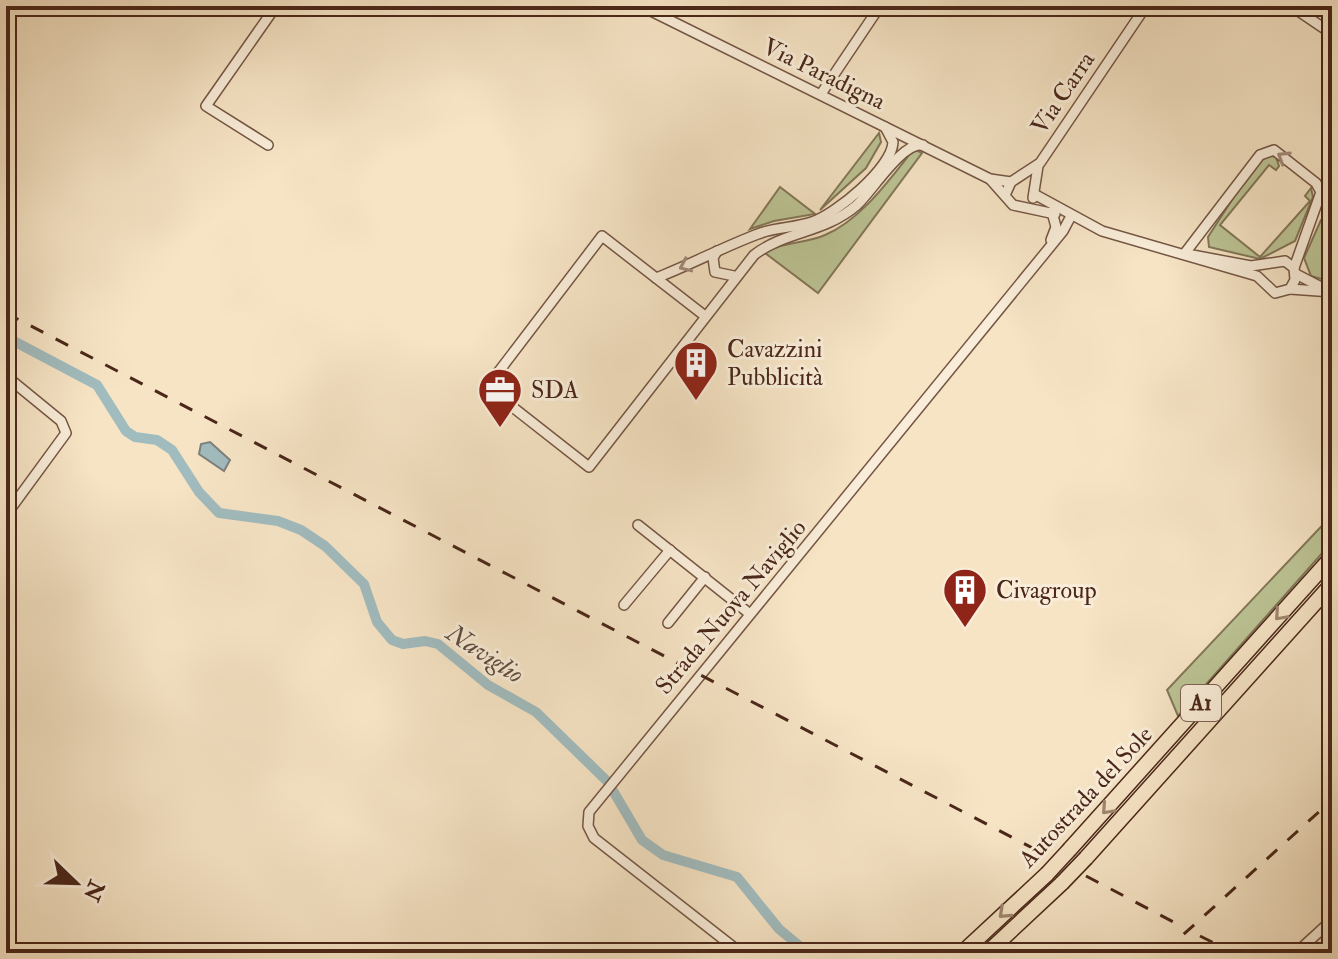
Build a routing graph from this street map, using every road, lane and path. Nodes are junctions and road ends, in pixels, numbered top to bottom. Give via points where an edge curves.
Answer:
1 (276, 6) edge
2 (641, 6) edge
3 (880, 6) edge
4 (1146, 6) edge
5 (1291, 6) edge
6 (1325, 29) dead end
7 (821, 94) junction
8 (882, 125) junction
9 (268, 145) dead end
10 (923, 145) junction
11 (1040, 163) junction
12 (990, 179) junction
13 (1015, 180) junction
14 (1034, 192) junction
15 (1006, 193) junction
16 (1027, 205) junction
17 (1052, 212) junction
18 (1071, 217) junction
19 (717, 251) junction
20 (1186, 254) junction
21 (1039, 261) junction
22 (1269, 263) junction
23 (1295, 271) junction
24 (734, 276) junction
25 (656, 278) junction
26 (1264, 284) junction
27 (1290, 289) junction
28 (1332, 291) edge
29 (705, 316) junction
30 (6, 376) edge
31 (6, 515) edge
32 (638, 525) dead end
33 (670, 550) junction
34 (1332, 557) edge
35 (705, 577) junction
36 (1332, 584) edge
37 (624, 605) dead end
38 (750, 614) junction
39 (668, 623) dead end
40 (1332, 920) edge
41 (741, 953) edge
42 (962, 953) edge
43 (987, 953) edge
44 (1296, 953) edge

1 - 9 street via 206,106
2 - 7 street, Via Paradigna
3 - 7 street
4 - 11 street, Via Carra
5 - 6 street
7 - 8 street, Via Paradigna
8 - 10 street, Via Paradigna
8 - 19 street via 893,142 889,155 838,208 809,223 765,231
10 - 12 street, Via Paradigna
10 - 24 street via 904,151 848,212 816,231 774,240
11 - 13 street, Via Carra
11 - 14 street, Via Carra
12 - 13 street
12 - 15 street
13 - 14 street via 1029,182
13 - 15 street
14 - 16 street
14 - 18 street
15 - 16 street via 1013,205
16 - 17 street
17 - 18 street
17 - 21 street, Strada Nuova Naviglio via 1055,232
18 - 20 street
18 - 21 street, Strada Nuova Naviglio
19 - 24 street via 715,272
19 -> 25 street
20 - 22 street via 1251,266
23 -> 20 street via 1321,192 1274,150 1260,155
20 - 26 street via 1257,276
21 - 38 street, Strada Nuova Naviglio
22 - 23 street via 1285,261
22 - 26 street via 1262,273
23 - 27 street
23 - 28 street
24 - 29 street
25 - 29 street
25 - 29 street via 602,236 487,387 589,467
26 - 27 street via 1275,293
27 - 28 street
30 - 31 street via 58,418 66,431
32 - 33 street
33 - 35 street
33 - 37 street
34 -> 42 highway, Autostrada del Sole / A1, bridge via 1047,874
35 - 38 street
35 - 39 street
36 - 43 highway, Autostrada del Sole / A1, bridge via 1086,858
38 - 41 street, Strada Nuova Naviglio via 589,812 588,826 594,838
40 - 44 street

